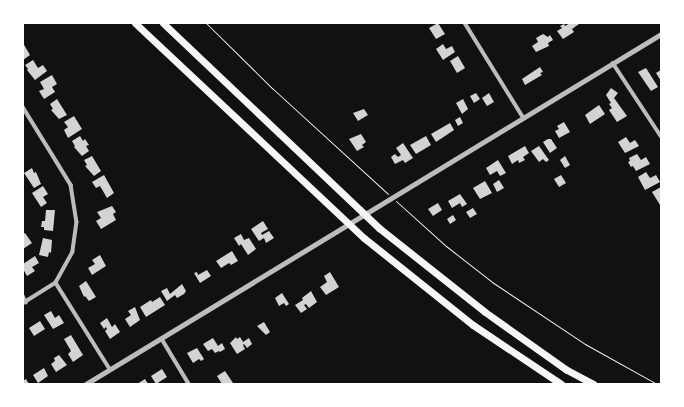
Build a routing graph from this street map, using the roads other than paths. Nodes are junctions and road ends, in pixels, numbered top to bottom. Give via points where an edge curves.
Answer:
1 (135, 23) edge
2 (163, 23) edge
3 (465, 23) edge
4 (661, 34) edge
5 (613, 63) junction
6 (23, 107) edge
7 (522, 117) junction
8 (661, 136) edge
9 (56, 283) junction
10 (23, 296) edge
11 (25, 303) edge
12 (162, 339) junction
13 (110, 369) junction
14 (86, 384) edge
15 (189, 384) edge
16 (561, 384) edge
17 (593, 384) edge

1 - 16 highway via 364,238 473,325
2 - 17 highway via 379,228 485,312 568,370
3 - 7 street
4 - 5 street
5 - 7 street
5 - 8 street
6 - 9 street via 71,185 77,222 73,252
7 - 12 street
9 - 11 street
9 - 13 street
10 - 11 street
12 - 13 street
12 - 15 street
13 - 14 street

